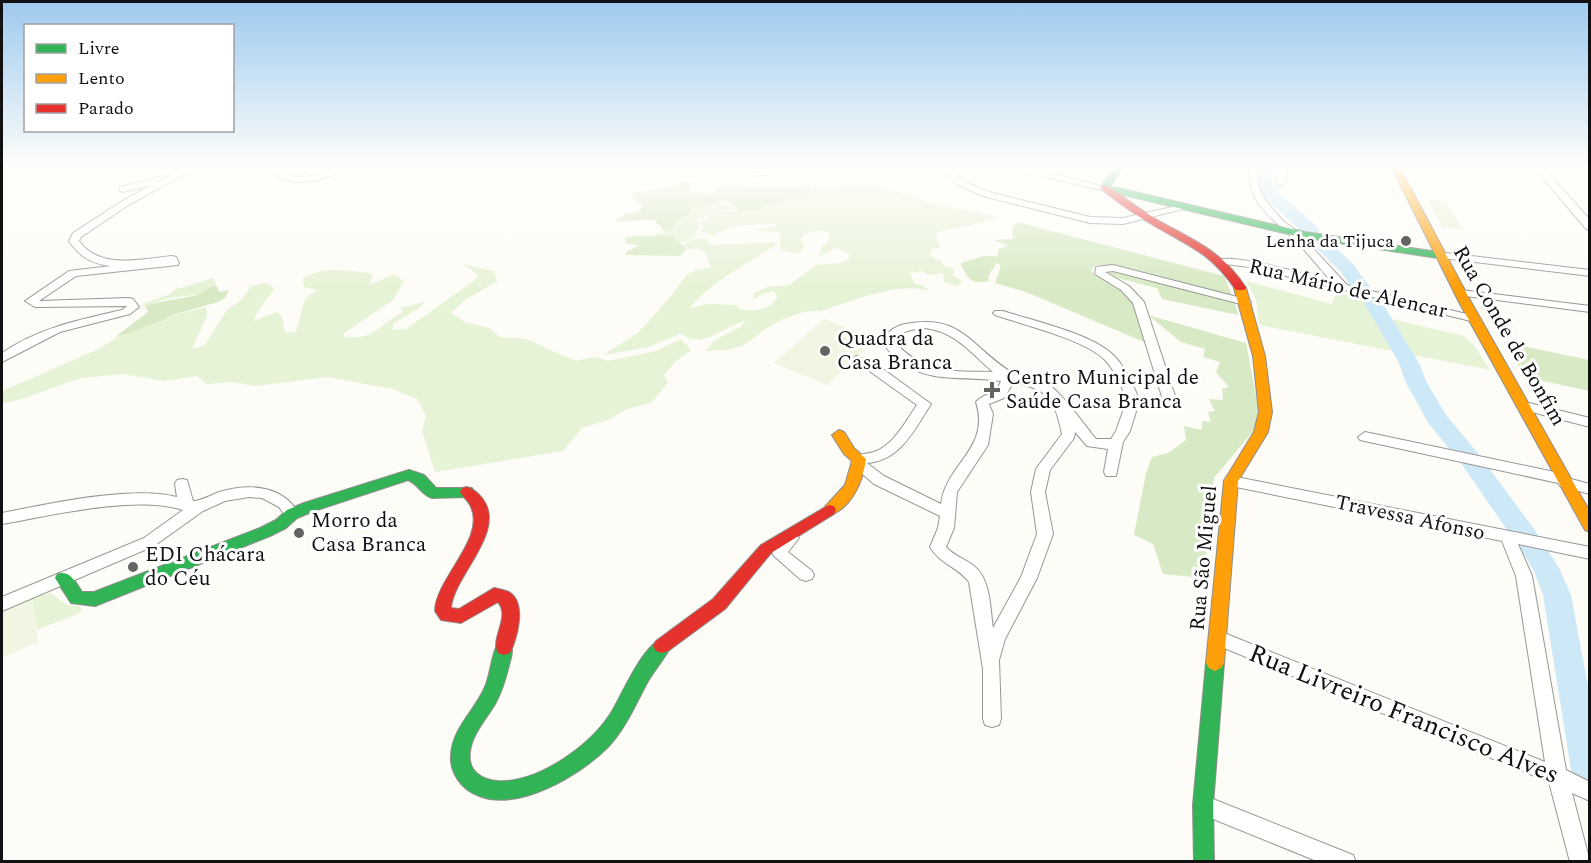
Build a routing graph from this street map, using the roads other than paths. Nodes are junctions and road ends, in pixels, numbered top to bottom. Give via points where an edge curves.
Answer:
1 (123, 206) edge
2 (1033, 206) edge
3 (1131, 206) edge
4 (1183, 206) edge
5 (1266, 206) edge
6 (1414, 206) edge
7 (1572, 206) edge
8 (1186, 207) junction
9 (1146, 217) junction
10 (1590, 227) edge
11 (1299, 233) junction
12 (1438, 255) junction
13 (1221, 261) junction
14 (1590, 273) edge
15 (1352, 291) junction
16 (1461, 292) junction
17 (1245, 302) junction
18 (1590, 309) edge
19 (999, 313) dead end
20 (1475, 319) junction
21 (2, 358) edge
22 (856, 360) dead end
23 (1010, 379) junction
24 (1133, 400) junction
25 (1063, 406) junction
26 (1525, 406) junction
27 (1590, 423) edge
28 (839, 435) dead end
29 (1365, 437) dead end
30 (1116, 442) junction
31 (859, 461) junction
32 (1111, 472) dead end
33 (1565, 480) junction
34 (1231, 481) junction
35 (182, 484) dead end
36 (1590, 489) edge
37 (192, 506) junction
38 (947, 513) junction
39 (292, 514) junction
40 (2, 518) edge
41 (1590, 526) edge
42 (804, 527) junction
43 (1515, 539) junction
44 (1590, 553) edge
45 (806, 575) dead end
46 (63, 578) junction
47 (2, 604) edge
48 (1218, 638) junction
49 (992, 669) junction
50 (993, 719) dead end
51 (1557, 776) junction
52 (1584, 789) edge
53 (1203, 805) junction
54 (1204, 861) edge
55 (1346, 861) edge
56 (1581, 861) edge

1 - 21 street via 77,235 74,241 84,254 102,261 175,262 70,275 32,303 121,300 132,302 133,307 56,329
2 - 9 street via 1109,222
3 - 9 street, Rua São Miguel
4 - 8 street
5 - 11 street via 1280,224
6 - 12 street, Rua Conde de Bonfim
7 - 10 street
8 - 9 street
8 - 11 street
9 - 13 street, Rua São Miguel
11 - 12 street
11 - 15 street
12 - 14 street
12 - 16 street, Rua Conde de Bonfim
13 - 15 street, Rua Mário de Alencar via 1249,264
13 - 17 street, Rua São Miguel via 1230,270
15 - 20 street, Rua Mário de Alencar
16 - 18 street
16 - 20 street, Rua Conde de Bonfim
17 - 24 street via 1123,271 1100,269 1100,274 1125,288 1138,302 1169,402 1165,405
17 - 34 street, Rua São Miguel via 1267,420 1238,463
19 - 24 street via 1100,350 1124,378
20 - 26 street, Rua Conde de Bonfim
22 - 31 street via 924,404 895,446
23 - 23 street via 962,336 941,327 921,323 897,330 890,339 889,344 904,359 936,374
23 - 25 street via 1046,388
23 - 38 street via 1000,395 982,402 986,414 981,445 950,492
24 - 30 street
25 - 30 street via 1092,442
25 - 49 street via 1069,435 1046,463 1038,492 1045,534 1029,578 997,638 991,654
26 - 27 street
26 - 33 street, Rua Conde de Bonfim
28 - 31 street
29 - 33 street
30 - 32 street
31 - 38 street via 879,480
31 - 42 street via 852,488
33 - 36 street
33 - 41 street, Rua Conde de Bonfim
34 - 43 street, Travessa Afonso
34 - 48 street, Rua São Miguel
35 - 37 street
37 - 39 street via 250,491 279,498 287,503
37 - 40 street via 145,498
37 - 46 street via 164,534
38 - 49 street via 938,547 943,555 970,570 977,581
39 - 42 street via 409,476 423,482 432,494 460,490 479,501 481,528 442,606 447,615 461,616 494,595 510,603 512,611 495,685 459,755 469,780 478,787 494,790 514,789 552,776 593,748 610,731 660,646 724,599 765,550 791,531
39 - 46 street via 265,532 95,599 83,601 74,596
42 - 45 street via 780,549 781,555
43 - 44 street, Travessa Afonso
43 - 51 street
46 - 47 street
48 - 51 street, Rua Livreiro Francisco Alves
48 - 53 street, Rua São Miguel
49 - 50 street
51 - 52 street, Rua Livreiro Francisco Alves
51 - 56 street
53 - 54 street, Rua São Miguel
53 - 55 street

